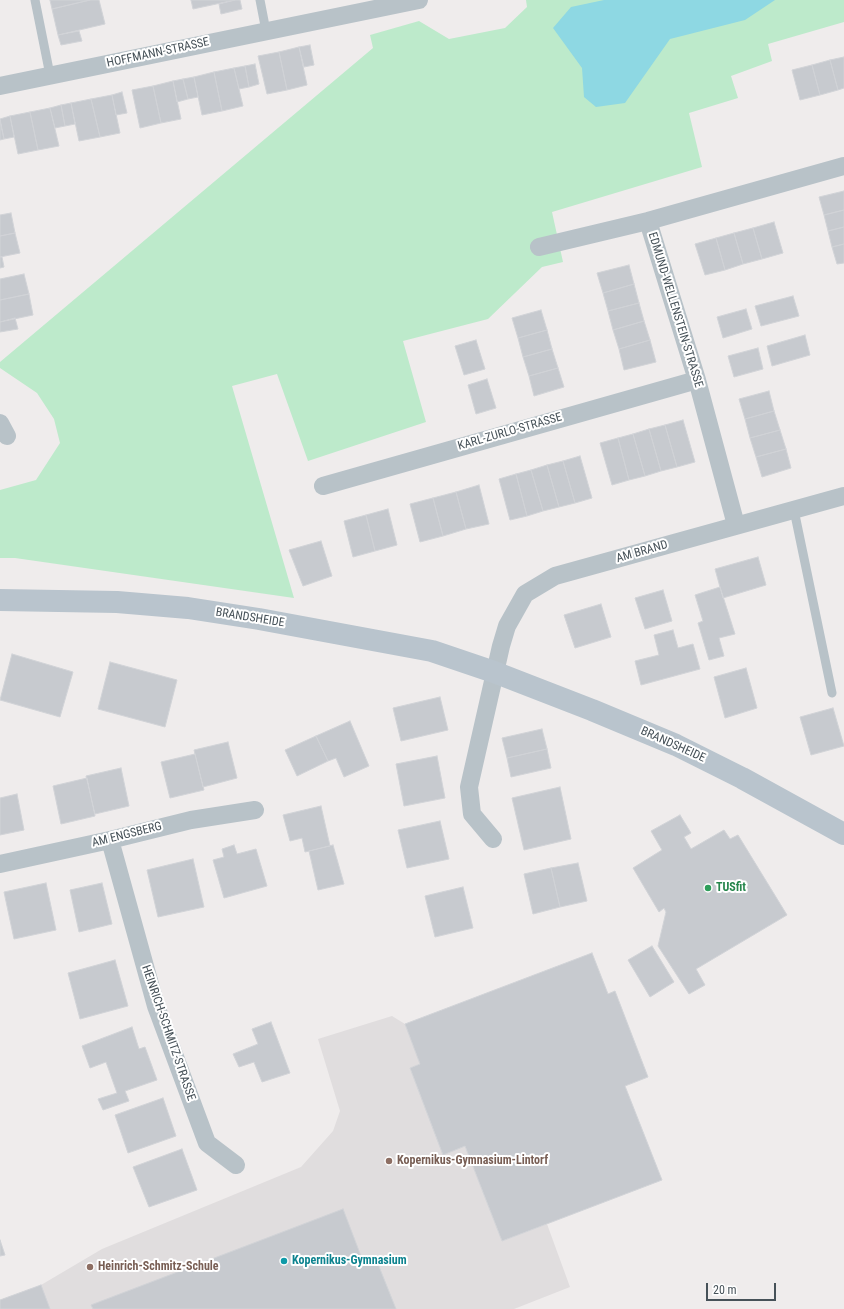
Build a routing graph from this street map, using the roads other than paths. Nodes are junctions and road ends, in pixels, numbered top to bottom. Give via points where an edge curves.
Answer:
1 (35, 0) edge
2 (260, 0) edge
3 (420, 0) edge
4 (266, 31) junction
5 (50, 75) junction
6 (0, 86) edge
7 (844, 166) edge
8 (648, 221) junction
9 (539, 247) dead end
10 (697, 380) junction
11 (323, 486) dead end
12 (844, 496) edge
13 (794, 510) junction
14 (736, 525) junction
15 (0, 600) edge
16 (494, 672) junction
17 (832, 693) dead end
18 (255, 810) dead end
19 (844, 834) edge
20 (492, 839) dead end
21 (110, 840) junction
22 (0, 864) edge
23 (236, 1165) dead end

1 - 5 lane
2 - 4 lane
3 - 4 street, HOFFMANN-STRASSE
4 - 5 street, HOFFMANN-STRASSE
5 - 6 street, HOFFMANN-STRASSE
7 - 8 street, EDMUND-WELLENSTEIN-STRASSE
8 - 9 street
8 - 10 street, EDMUND-WELLENSTEIN-STRASSE
10 - 11 street, KARL-ZURLO-STRASSE
10 - 14 street, EDMUND-WELLENSTEIN-STRASSE
12 - 13 street, AM BRAND
13 - 14 street, AM BRAND
13 - 17 lane
14 - 16 street, AM BRAND via 555,576 525,594 507,626
15 - 16 main road, BRANDSHEIDE via 117,602 188,608 432,651
16 - 19 main road, BRANDSHEIDE via 676,745
16 - 20 street via 469,787 472,814
18 - 21 street, AM ENGSBERG via 191,820
21 - 22 street, AM ENGSBERG
21 - 23 street, HEINRICH-SCHMITZ-STRASSE via 156,1006 207,1143

